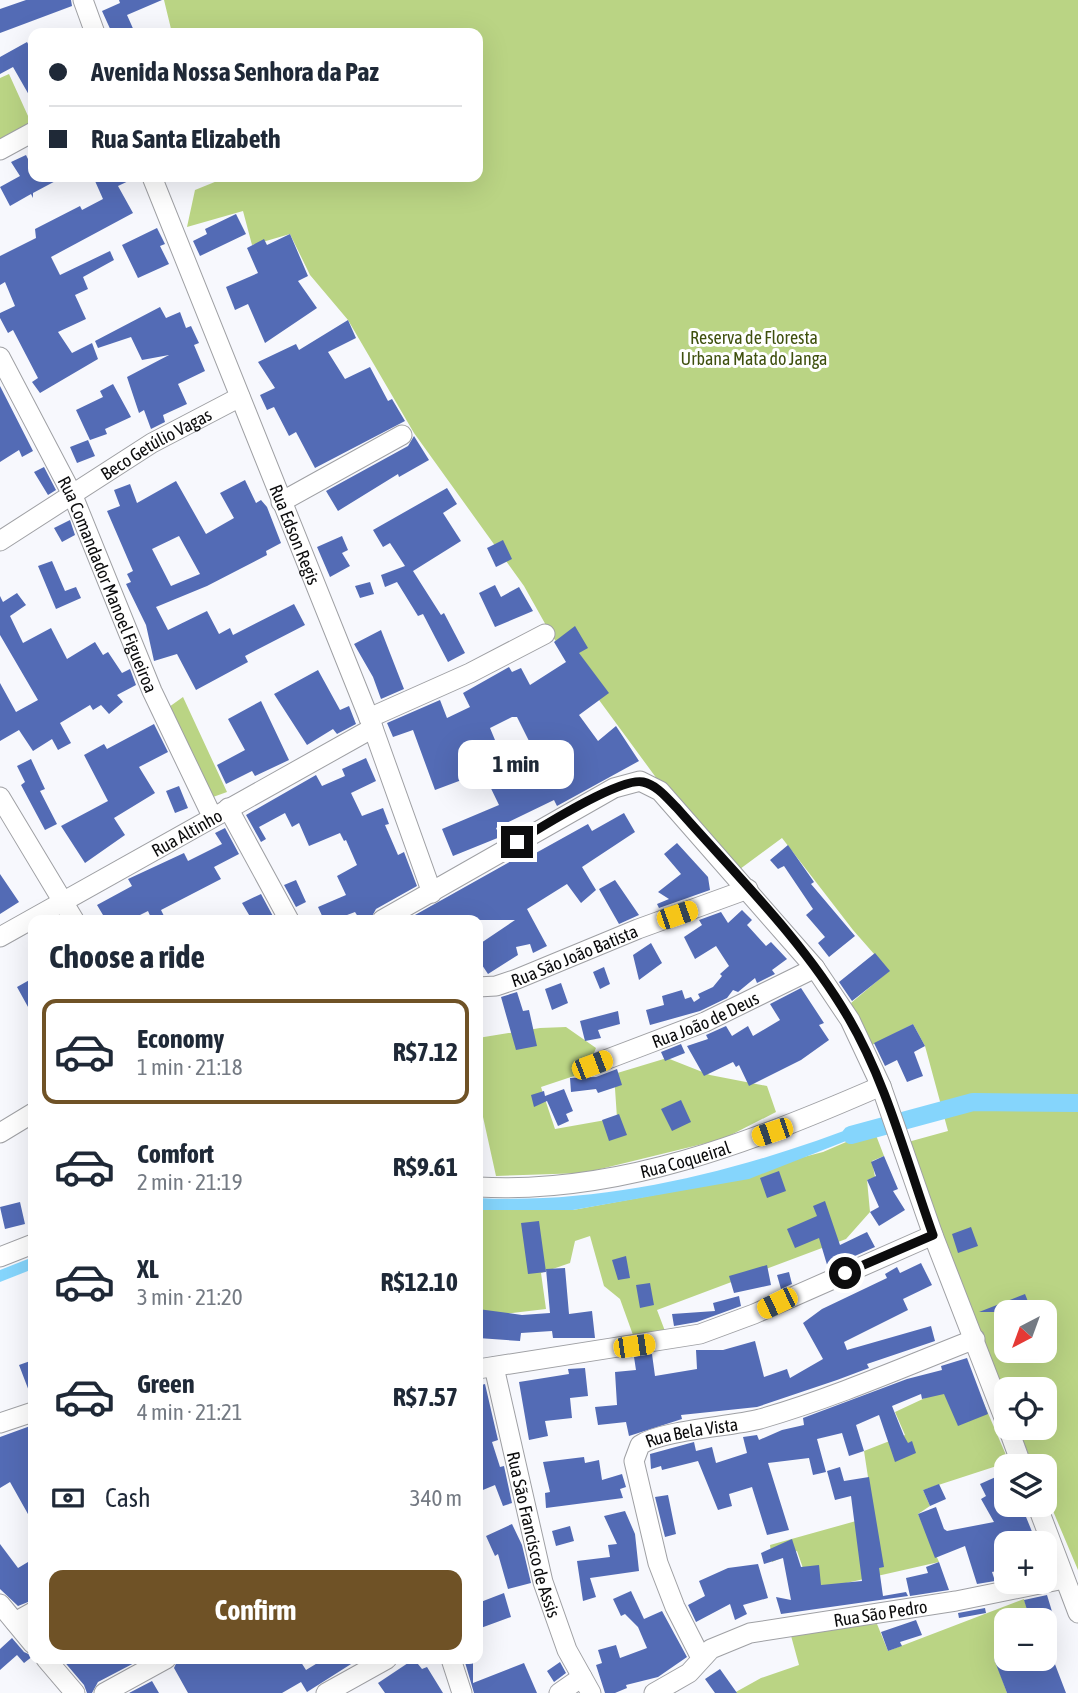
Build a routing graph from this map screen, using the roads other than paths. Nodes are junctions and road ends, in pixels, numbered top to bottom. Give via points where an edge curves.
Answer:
1 (83, 0) edge
2 (93, 28) edge
3 (28, 135) edge
4 (0, 150) edge
5 (154, 182) edge
6 (0, 357) edge
7 (240, 397) junction
8 (402, 435) dead end
9 (73, 496) junction
10 (281, 502) junction
11 (0, 541) edge
12 (545, 634) dead end
13 (371, 723) junction
14 (0, 797) edge
15 (220, 812) junction
16 (748, 889) junction
17 (432, 893) junction
18 (62, 900) junction
19 (37, 915) edge
20 (71, 915) edge
21 (286, 915) edge
22 (391, 915) edge
23 (28, 920) edge
24 (0, 937) edge
25 (816, 968) junction
26 (483, 987) edge
27 (592, 1065) dead end
28 (883, 1091) junction
29 (28, 1116) edge
30 (0, 1133) edge
31 (483, 1187) edge
32 (933, 1235) junction
33 (28, 1246) edge
34 (0, 1257) edge
35 (975, 1339) junction
36 (486, 1368) edge
37 (994, 1391) edge
38 (28, 1414) edge
39 (0, 1423) edge
40 (1041, 1517) edge
41 (1064, 1579) junction
42 (0, 1604) edge
43 (1078, 1613) edge
44 (28, 1615) edge
45 (15, 1622) junction
46 (28, 1638) edge
47 (701, 1658) junction
48 (50, 1664) edge
49 (157, 1664) edge
50 (378, 1664) edge
51 (452, 1664) edge
52 (587, 1685) edge
53 (75, 1693) edge
54 (104, 1693) edge
55 (326, 1693) edge
56 (461, 1693) edge
57 (559, 1693) edge
58 (654, 1693) edge

1 - 2 street
3 - 4 street
5 - 7 street, Rua Edson Regis
6 - 9 street, Rua Comandador Manoel Figueiroa
7 - 9 street, Beco Getúlio Vagas via 152,443
7 - 10 street, Rua Edson Regis
8 - 10 street
9 - 11 street, Beco Getúlio Vagas
9 - 15 street, Rua Comandador Manoel Figueiroa via 152,691
10 - 13 street, Rua Edson Regis
12 - 13 street, Rua Altinho
13 - 15 street, Rua Altinho
13 - 17 street, Rua Edson Regis
14 - 18 street
15 - 18 street, Rua Altinho
15 - 21 street, Rua Comandador Manoel Figueiroa
16 - 17 street via 660,791 640,781 614,788
16 - 25 street
16 - 26 street, Rua São João Batista via 517,979
17 - 22 street
18 - 19 street, Rua Altinho
18 - 20 street
23 - 24 street, Rua Altinho
25 - 27 street, Rua João de Deus via 705,1022
25 - 28 street via 850,1020
28 - 31 street, Rua Coqueiral via 708,1154 648,1170 522,1188
28 - 32 street
29 - 30 street
32 - 35 street
32 - 36 street via 700,1334
33 - 34 street
35 - 37 street
35 - 47 street, Rua Bela Vista via 794,1409 640,1445 634,1461 659,1563
36 - 52 street, Rua São Francisco de Assis via 556,1624
38 - 39 street
40 - 41 street
41 - 43 street
41 - 47 street, Rua São Pedro via 750,1633
42 - 45 street
44 - 45 street
45 - 46 street
47 - 58 street via 689,1673
48 - 53 street
49 - 54 street
50 - 55 street
51 - 56 street
52 - 57 street

